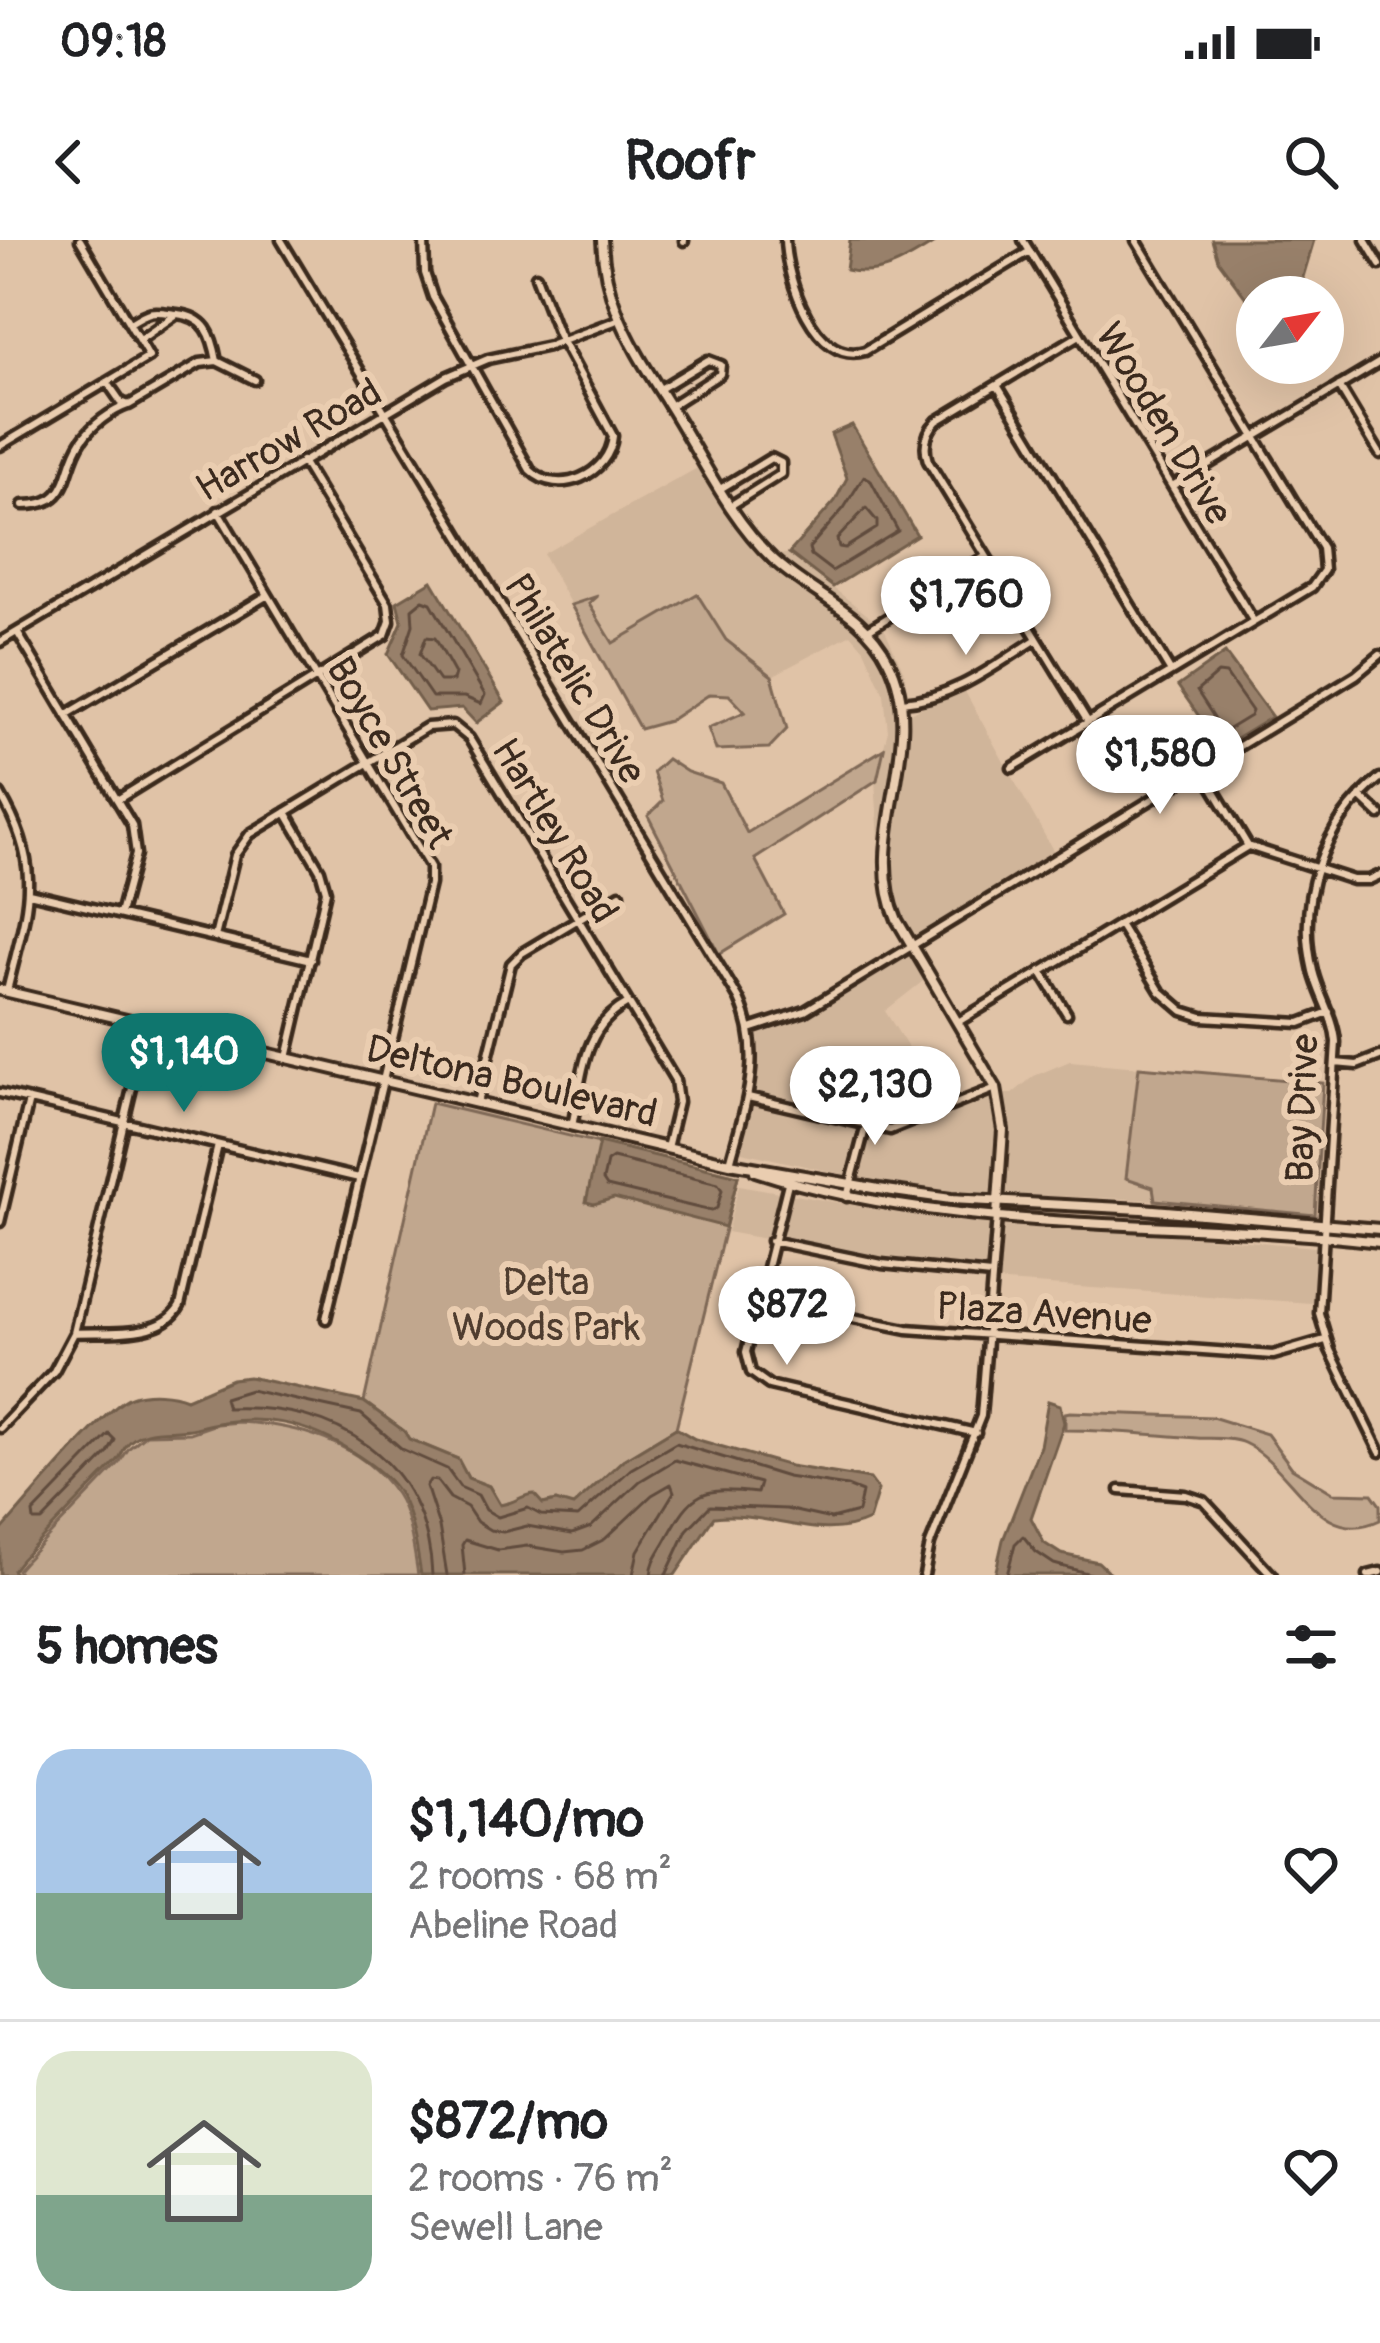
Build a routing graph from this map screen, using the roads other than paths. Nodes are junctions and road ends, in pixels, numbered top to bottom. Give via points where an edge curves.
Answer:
1 (80, 240) edge
2 (281, 240) edge
3 (424, 240) edge
4 (602, 240) edge
5 (785, 240) edge
6 (1023, 240) edge
7 (1136, 240) edge
8 (1365, 240) edge
9 (1030, 251) junction
10 (1380, 266) edge
11 (536, 276) dead end
12 (178, 314) junction
13 (620, 319) junction
14 (130, 323) junction
15 (1080, 335) junction
16 (140, 340) junction
17 (562, 341) junction
18 (217, 361) junction
19 (1380, 362) edge
20 (470, 365) junction
21 (255, 380) dead end
22 (107, 382) junction
23 (997, 385) junction
24 (1340, 386) junction
25 (659, 389) junction
26 (128, 405) junction
27 (670, 406) junction
28 (385, 414) junction
29 (1256, 436) junction
30 (0, 446) edge
31 (1380, 454) edge
32 (302, 461) junction
33 (1172, 486) junction
34 (720, 489) junction
35 (23, 506) dead end
36 (730, 506) junction
37 (218, 512) junction
38 (986, 556) junction
39 (268, 595) junction
40 (1254, 622) junction
41 (868, 630) junction
42 (16, 632) junction
43 (1037, 639) junction
44 (0, 642) edge
45 (1380, 655) edge
46 (1171, 672) junction
47 (319, 678) junction
48 (902, 702) junction
49 (66, 715) junction
50 (1088, 722) junction
51 (369, 761) junction
52 (1012, 768) dead end
53 (1201, 768) junction
54 (1380, 778) edge
55 (0, 794) edge
56 (1360, 796) junction
57 (117, 800) junction
58 (286, 812) junction
59 (1380, 815) edge
60 (1248, 846) junction
61 (1317, 868) junction
62 (1380, 875) edge
63 (29, 893) junction
64 (620, 894) dead end
65 (120, 914) junction
66 (578, 920) junction
67 (1119, 924) junction
68 (215, 937) junction
69 (911, 944) junction
70 (311, 960) junction
71 (1041, 971) junction
72 (3, 990) edge
73 (628, 1003) junction
74 (1329, 1012) junction
75 (1067, 1014) dead end
76 (958, 1022) junction
77 (147, 1024) junction
78 (750, 1029) junction
79 (1380, 1056) edge
80 (287, 1058) junction
81 (1334, 1064) junction
82 (382, 1080) junction
83 (995, 1088) junction
84 (0, 1093) edge
85 (748, 1097) junction
86 (29, 1100) junction
87 (477, 1103) junction
88 (124, 1122) junction
89 (866, 1125) junction
90 (572, 1126) junction
91 (218, 1145) junction
92 (667, 1148) junction
93 (730, 1163) junction
94 (359, 1178) junction
95 (789, 1178) junction
96 (850, 1183) junction
97 (3, 1193) edge
98 (848, 1196) junction
99 (997, 1202) junction
100 (1145, 1209) junction
101 (997, 1216) junction
102 (0, 1222) edge
103 (1324, 1222) junction
104 (1143, 1226) junction
105 (1380, 1229) edge
106 (1323, 1236) junction
107 (771, 1241) junction
108 (1380, 1242) edge
109 (991, 1275) junction
110 (759, 1299) junction
111 (326, 1318) dead end
112 (74, 1333) junction
113 (989, 1336) junction
114 (1326, 1340) junction
115 (0, 1429) edge
116 (976, 1433) junction
117 (1380, 1452) edge
118 (1120, 1490) dead end
119 (1380, 1572) edge
120 (924, 1575) edge
121 (1272, 1575) edge
122 (1368, 1575) edge

1 - 14 street
2 - 28 street, Philatelic Drive
3 - 20 street via 428,285
4 - 13 main road
5 - 9 street via 798,296 824,341 850,355
6 - 9 street, Wooden Drive
7 - 29 street
8 - 10 street
9 - 15 street, Wooden Drive
11 - 17 street
12 - 14 street via 157,309
12 - 16 street
12 - 18 street via 204,323
13 - 17 street, Harrow Road
13 - 25 main road
14 - 16 street
15 - 23 street
15 - 33 street, Wooden Drive
16 - 22 street via 149,357
17 - 20 street, Harrow Road
17 - 20 street via 613,436 603,463 570,482 535,476
18 - 21 street
18 - 26 street
19 - 24 street
20 - 28 street, Harrow Road
22 - 26 street
22 - 30 street
23 - 38 street via 937,422 925,447
23 - 46 street
24 - 29 street
24 - 31 street
25 - 27 main road
25 - 27 street via 708,360 721,365 720,374
26 - 35 street via 83,438 58,494
27 - 34 main road
28 - 32 street, Harrow Road
28 - 78 street, Philatelic Drive
29 - 33 street
29 - 40 street via 1325,562 1312,587
32 - 37 street, Harrow Road
32 - 47 street via 390,615 381,639
33 - 40 street, Wooden Drive
34 - 36 main road
34 - 36 street via 771,458 782,465 781,474
36 - 41 main road via 783,568
37 - 39 street, Boyce Street
37 - 42 street, Harrow Road
38 - 41 street
38 - 43 street
39 - 47 street, Boyce Street
39 - 49 street
40 - 46 street
41 - 48 main road
42 - 44 street, Harrow Road
42 - 49 street
43 - 48 street via 957,689
43 - 50 street
45 - 53 street
46 - 50 street
47 - 51 street, Boyce Street
47 - 57 street
48 - 69 main road via 884,866 891,907
49 - 57 street
50 - 52 street
51 - 58 street, Hartley Road
51 - 66 street, Hartley Road via 432,724 459,728
51 - 82 street, Boyce Street via 427,857 430,876
53 - 60 street
53 - 69 street
54 - 56 street, Bay Drive
55 - 63 street via 22,835
56 - 59 street
56 - 61 street, Bay Drive
57 - 65 street via 137,844
58 - 68 street, Hartley Road via 238,848
58 - 70 street via 324,880
60 - 61 street
60 - 67 street
61 - 62 street via 1362,881
61 - 74 street, Bay Drive via 1308,941
63 - 65 street
63 - 72 street
64 - 66 street
65 - 68 street
66 - 73 street, Hartley Road
66 - 87 street via 512,964
67 - 71 street
67 - 74 street via 1160,991 1183,1011 1300,1023
68 - 70 street
69 - 76 main road
69 - 78 street via 800,1013
70 - 80 street
71 - 75 street
71 - 76 street
72 - 77 main road, Deltona Boulevard
73 - 90 street via 596,1028
73 - 92 street, Hartley Road via 678,1087
74 - 81 street, Bay Drive
76 - 83 main road
77 - 80 main road, Deltona Boulevard
77 - 88 street
78 - 85 street, Philatelic Drive
79 - 81 street
80 - 82 main road, Deltona Boulevard
81 - 103 street, Bay Drive
82 - 87 main road, Deltona Boulevard
82 - 94 street, Boyce Street
83 - 89 street via 890,1130
83 - 99 main road via 1003,1130
84 - 86 street
85 - 89 street
85 - 93 street, Philatelic Drive
86 - 88 street
86 - 97 street
87 - 90 main road, Deltona Boulevard
88 - 91 street
88 - 112 street
89 - 96 street
90 - 92 main road, Deltona Boulevard
91 - 94 street
91 - 112 street via 173,1318 156,1328
92 - 93 main road, Deltona Boulevard
93 - 95 main road, Deltona Boulevard
94 - 111 street, Boyce Street
95 - 96 main road, Deltona Boulevard
95 - 98 main road, Deltona Boulevard
95 - 107 street
96 - 98 street
96 - 99 main road, Deltona Boulevard
97 - 102 street
98 - 101 main road, Deltona Boulevard
99 - 100 main road, Deltona Boulevard
99 - 101 main road
100 - 103 main road, Deltona Boulevard
100 - 104 main road
101 - 104 main road, Deltona Boulevard
101 - 109 street
103 - 105 main road, Deltona Boulevard
103 - 106 street, Bay Drive
104 - 106 main road, Deltona Boulevard
106 - 108 main road, Deltona Boulevard
106 - 114 street, Bay Drive via 1318,1296
107 - 109 street
107 - 110 street
109 - 113 street
110 - 113 street, Plaza Avenue via 871,1324
110 - 116 street via 746,1358 762,1382
112 - 115 street via 54,1371
113 - 114 street, Plaza Avenue via 1273,1355
113 - 116 street
114 - 117 street, Bay Drive
116 - 120 street
118 - 121 street via 1204,1501
119 - 122 street

